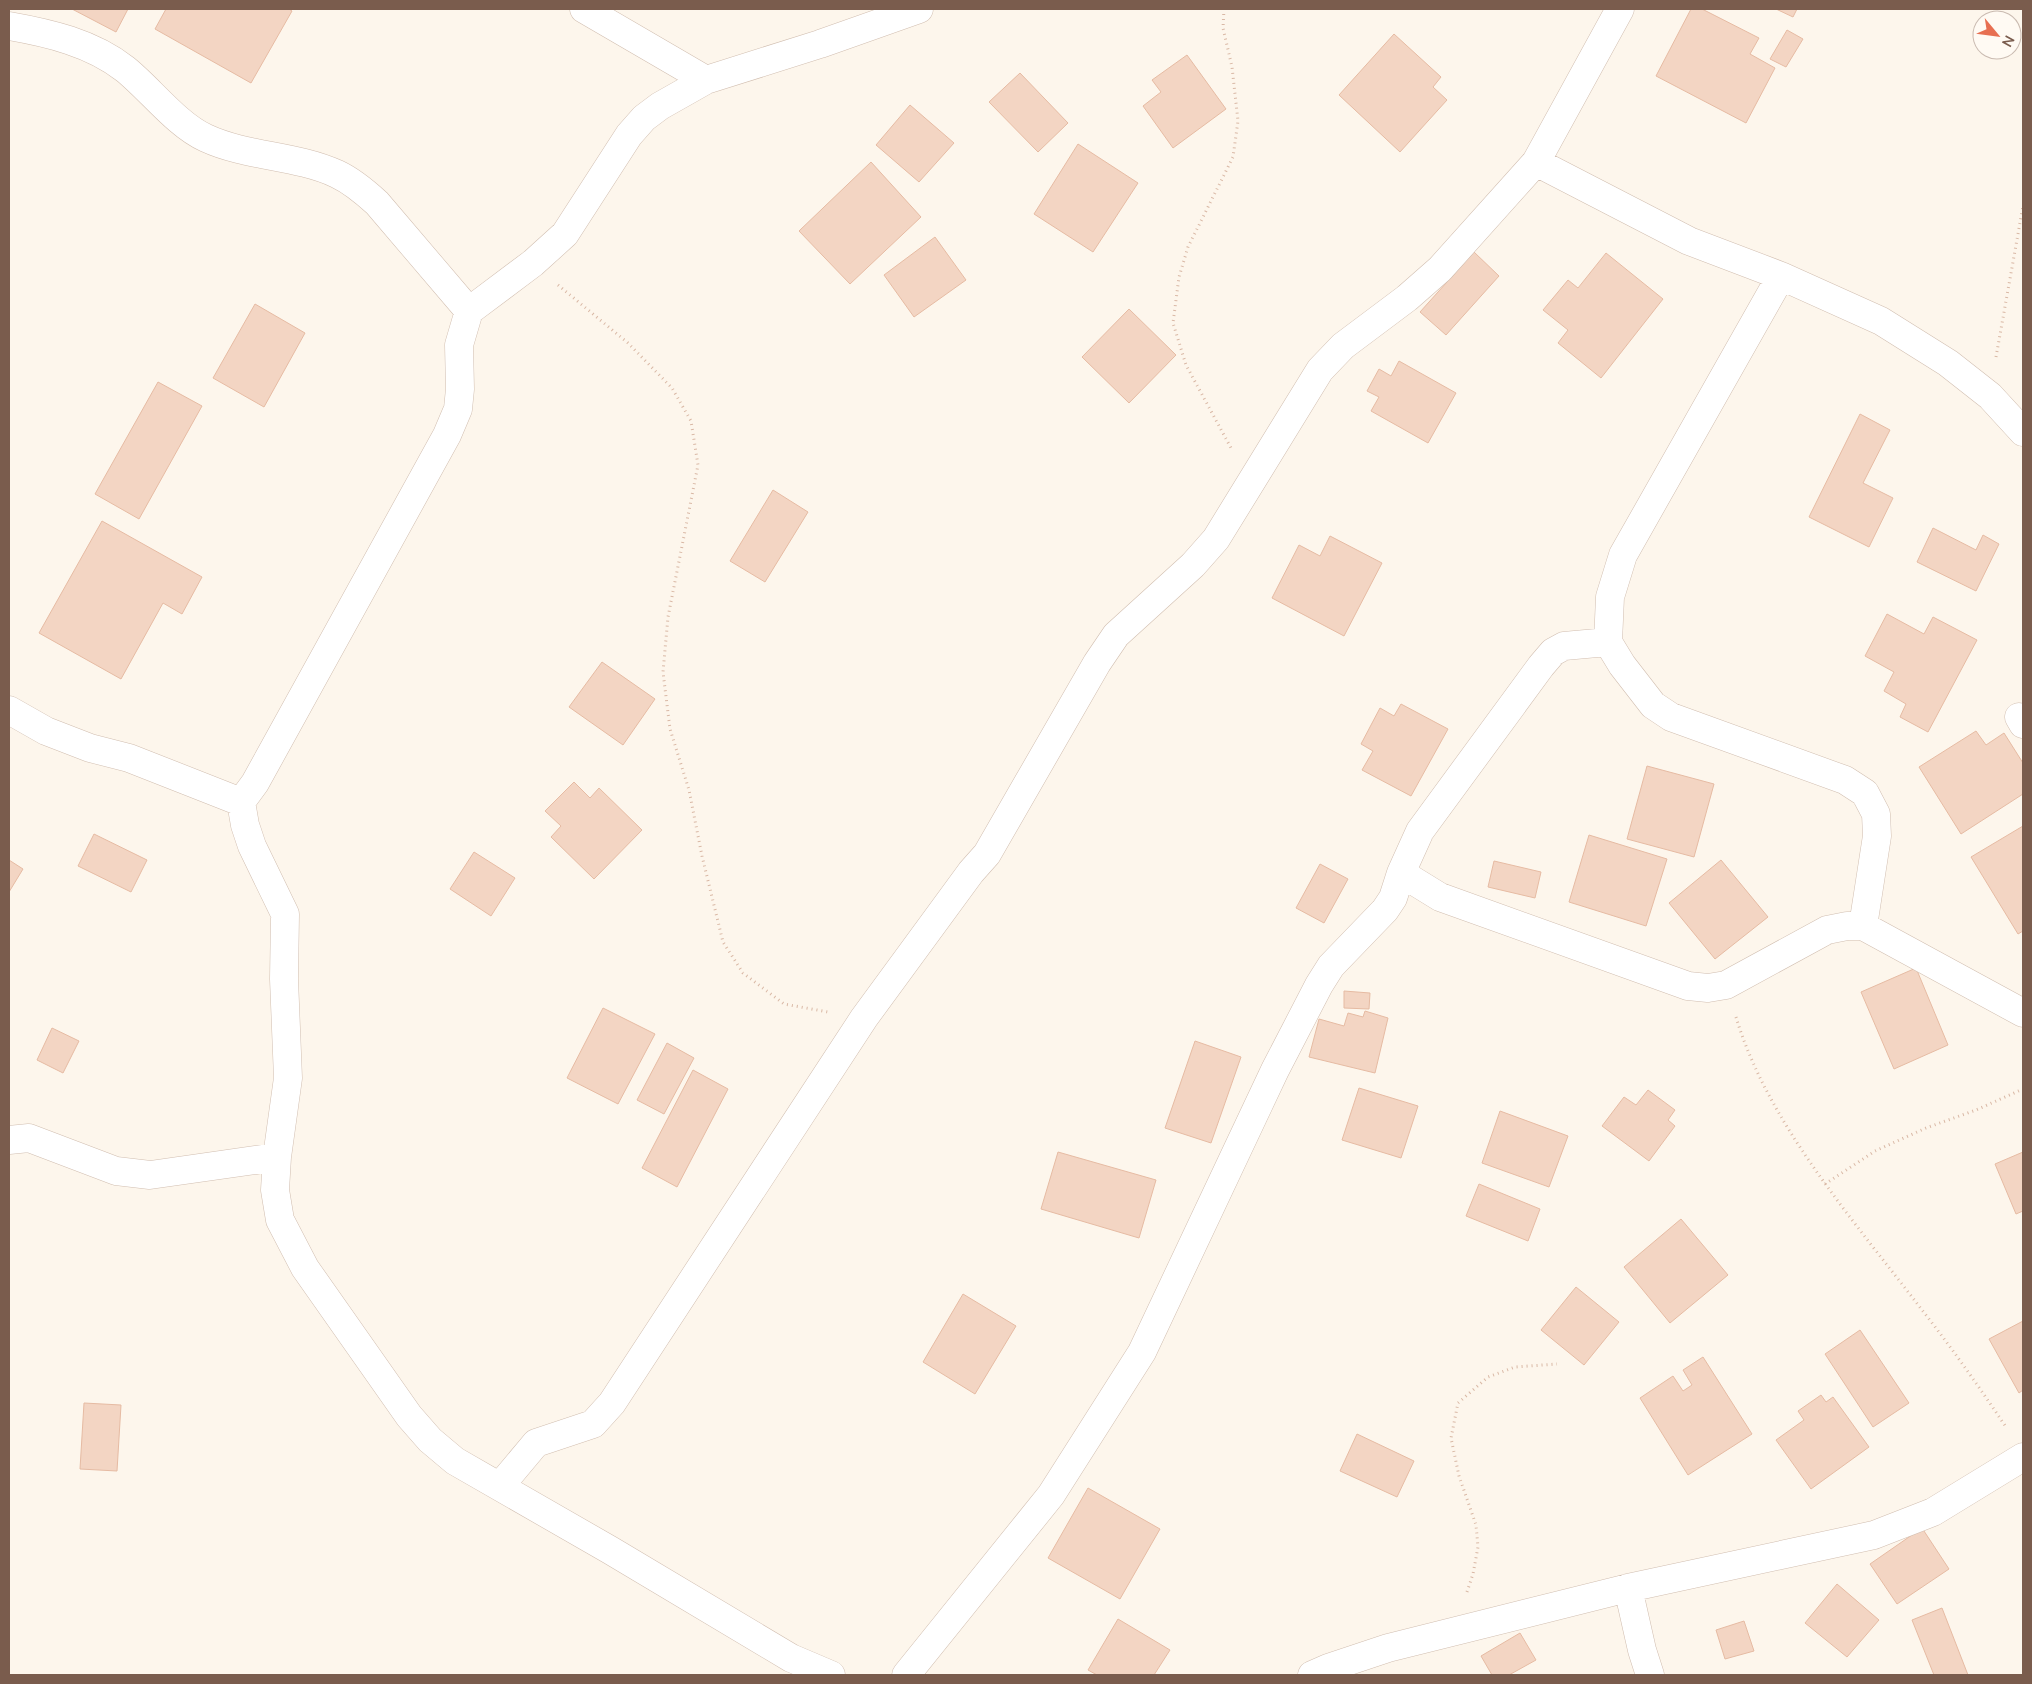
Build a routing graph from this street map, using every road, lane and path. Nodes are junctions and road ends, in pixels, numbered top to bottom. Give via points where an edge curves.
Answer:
1 (584, 9) edge
2 (919, 9) edge
3 (1224, 9) edge
4 (1620, 9) edge
5 (9, 26) edge
6 (706, 80) junction
7 (1536, 162) junction
8 (2023, 206) edge
9 (533, 263) junction
10 (1781, 276) junction
11 (470, 311) junction
12 (1990, 396) junction
13 (2023, 432) edge
14 (1251, 483) junction
15 (1608, 642) junction
16 (9, 710) edge
17 (241, 802) junction
18 (1401, 873) junction
19 (1863, 926) junction
20 (1726, 985) junction
21 (2023, 1013) edge
22 (864, 1018) junction
23 (2023, 1089) edge
24 (9, 1140) edge
25 (277, 1158) junction
26 (1826, 1184) junction
27 (1557, 1364) dead end
28 (2007, 1429) dead end
29 (2023, 1457) edge
30 (500, 1486) junction
31 (1628, 1588) junction
32 (1440, 1635) junction
33 (831, 1675) edge
34 (906, 1675) edge
35 (1312, 1675) edge
36 (1650, 1675) edge

1 - 6 street
2 - 6 street
3 - 14 path via 1223,28 1232,67 1238,121 1233,157 1188,247 1179,276 1173,323 1186,365
4 - 7 street
5 - 11 street via 46,32 102,55 124,68 203,137 320,167 353,184 377,203
6 - 9 street via 644,118 629,135 565,234
7 - 10 street via 1689,241
7 - 14 street via 1440,269 1343,346 1320,370
8 - 12 path
9 - 11 street
9 - 22 path via 628,343 672,388 691,421 698,465 668,616 663,672 670,729 689,790 723,942 743,973 784,1004
10 - 12 street via 1881,321 1948,363
10 - 15 street via 1623,555 1610,597
11 - 17 street via 459,346 458,408 447,435 255,783
12 - 13 street
14 - 22 street via 1216,539 1193,565 1116,635 987,854
15 - 18 street via 1564,646 1553,652 1428,818
15 - 19 street via 1653,705 1671,717 1845,780 1864,793 1876,814 1877,836
16 - 17 street via 46,731 90,748 129,758
17 - 25 street via 252,846 285,914 288,1078
18 - 20 street via 1440,897 1688,986 1708,988
18 - 34 street via 1393,898 1385,910 1331,966 1319,985 1275,1070 1142,1352 1051,1495
19 - 20 street via 1827,930
19 - 21 street
20 - 26 path via 1740,1032 1758,1073 1789,1129
22 - 30 street via 612,1403 593,1424 536,1443
23 - 26 path via 1875,1151
24 - 25 street via 29,1138 116,1171 150,1175
25 - 30 street via 275,1190 280,1220 305,1268 409,1416 430,1440 455,1461
26 - 28 path via 1964,1365
27 - 32 path via 1516,1367 1488,1377 1458,1403 1451,1438 1459,1476 1476,1525 1478,1547 1464,1601
29 - 31 street via 1933,1512 1874,1535
30 - 33 street via 791,1658
31 - 32 street
31 - 36 street
32 - 35 street via 1388,1648

